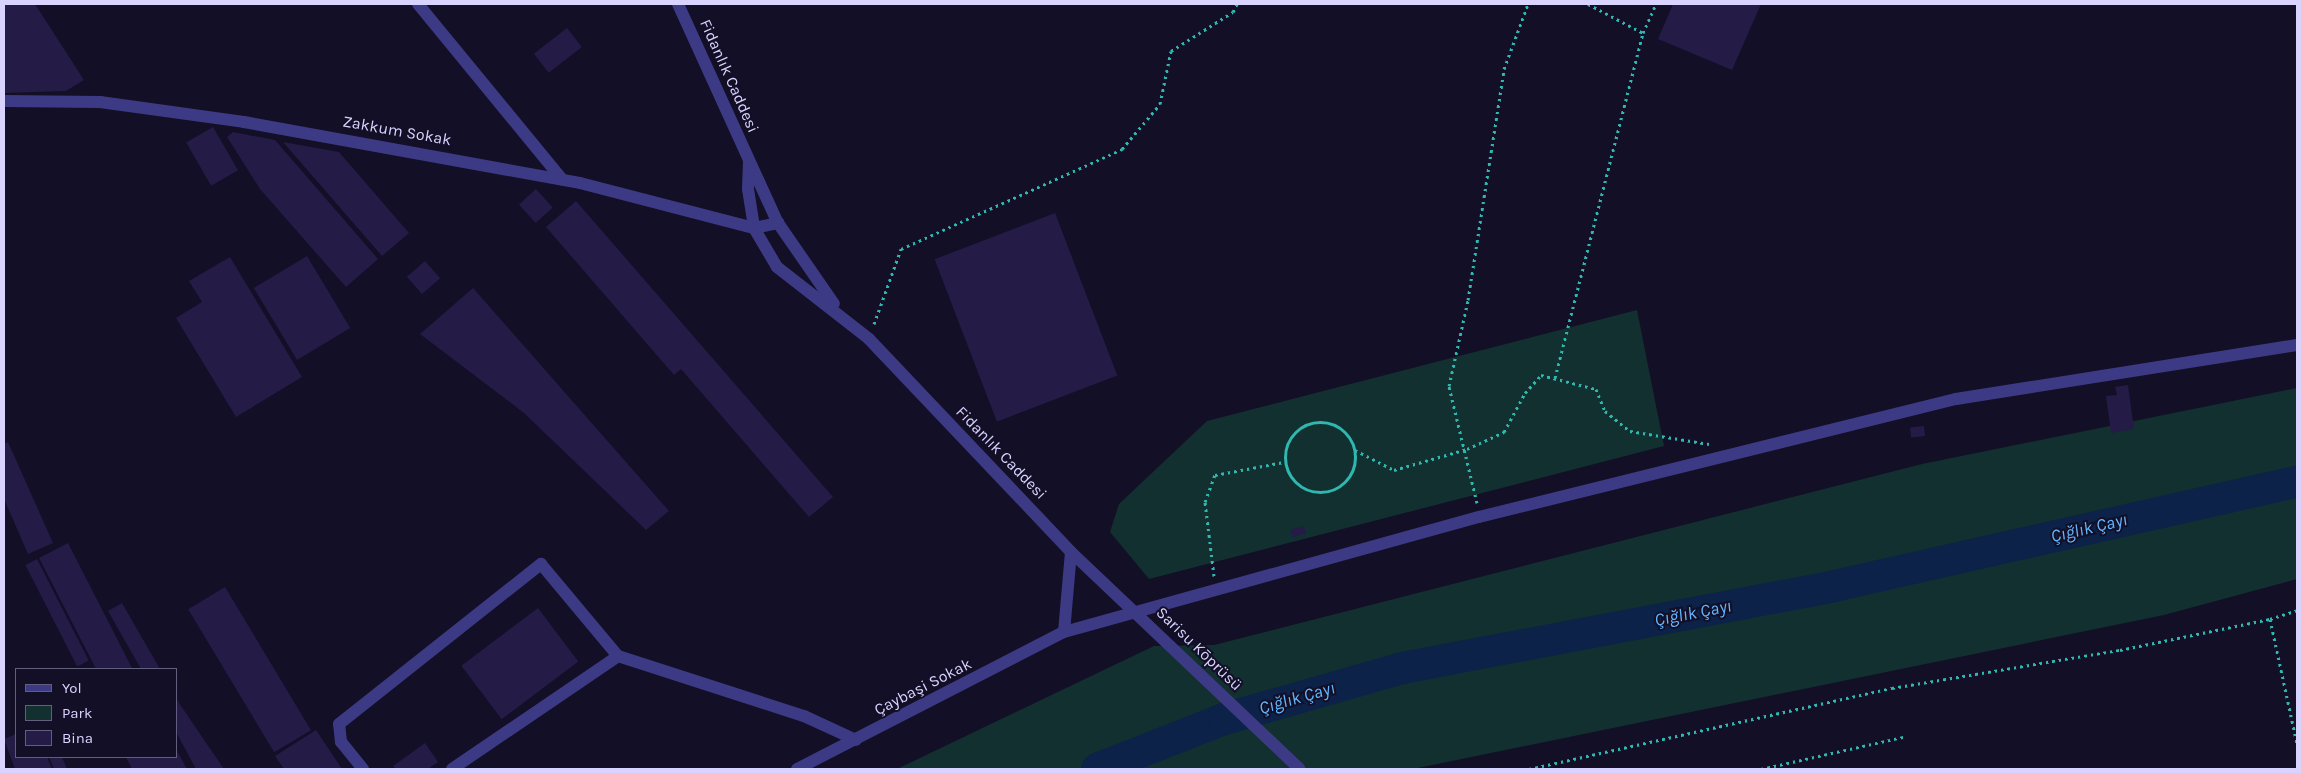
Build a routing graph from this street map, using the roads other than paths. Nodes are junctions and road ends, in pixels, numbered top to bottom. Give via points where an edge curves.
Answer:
1 (418, 4) edge
2 (678, 4) edge
3 (4, 101) edge
4 (749, 161) junction
5 (562, 179) junction
6 (778, 223) junction
7 (754, 228) junction
8 (839, 312) junction
9 (2297, 345) edge
10 (1071, 552) junction
11 (1140, 614) junction
12 (1064, 632) junction
13 (618, 656) junction
14 (856, 740) junction
15 (363, 769) edge
16 (452, 769) edge
17 (797, 769) edge
18 (1300, 769) edge

1 - 5 street
2 - 4 street, Fidanlık Caddesi
3 - 5 street, Zakkum Sokak via 100,102 234,120
4 - 6 street, Fidanlık Caddesi
4 - 7 street, Fidanlık Caddesi
5 - 7 street, Zakkum Sokak
6 - 7 street, Zakkum Sokak
6 - 8 street, Fidanlık Caddesi
7 - 8 street, Fidanlık Caddesi via 776,267
8 - 10 street, Fidanlık Caddesi via 869,339
9 - 11 street, Çaybaşi Sokak via 1956,399 1479,517 1216,588
10 - 11 street, Fidanlık Caddesi
10 - 12 street
11 - 12 street, Çaybaşi Sokak
11 - 18 street, Sarisu Kōprüsü
12 - 14 street, Çaybaşi Sokak
13 - 14 street via 804,716
13 - 15 street via 541,564 340,724 341,742
13 - 16 street
14 - 17 street, Çaybaşi Sokak

